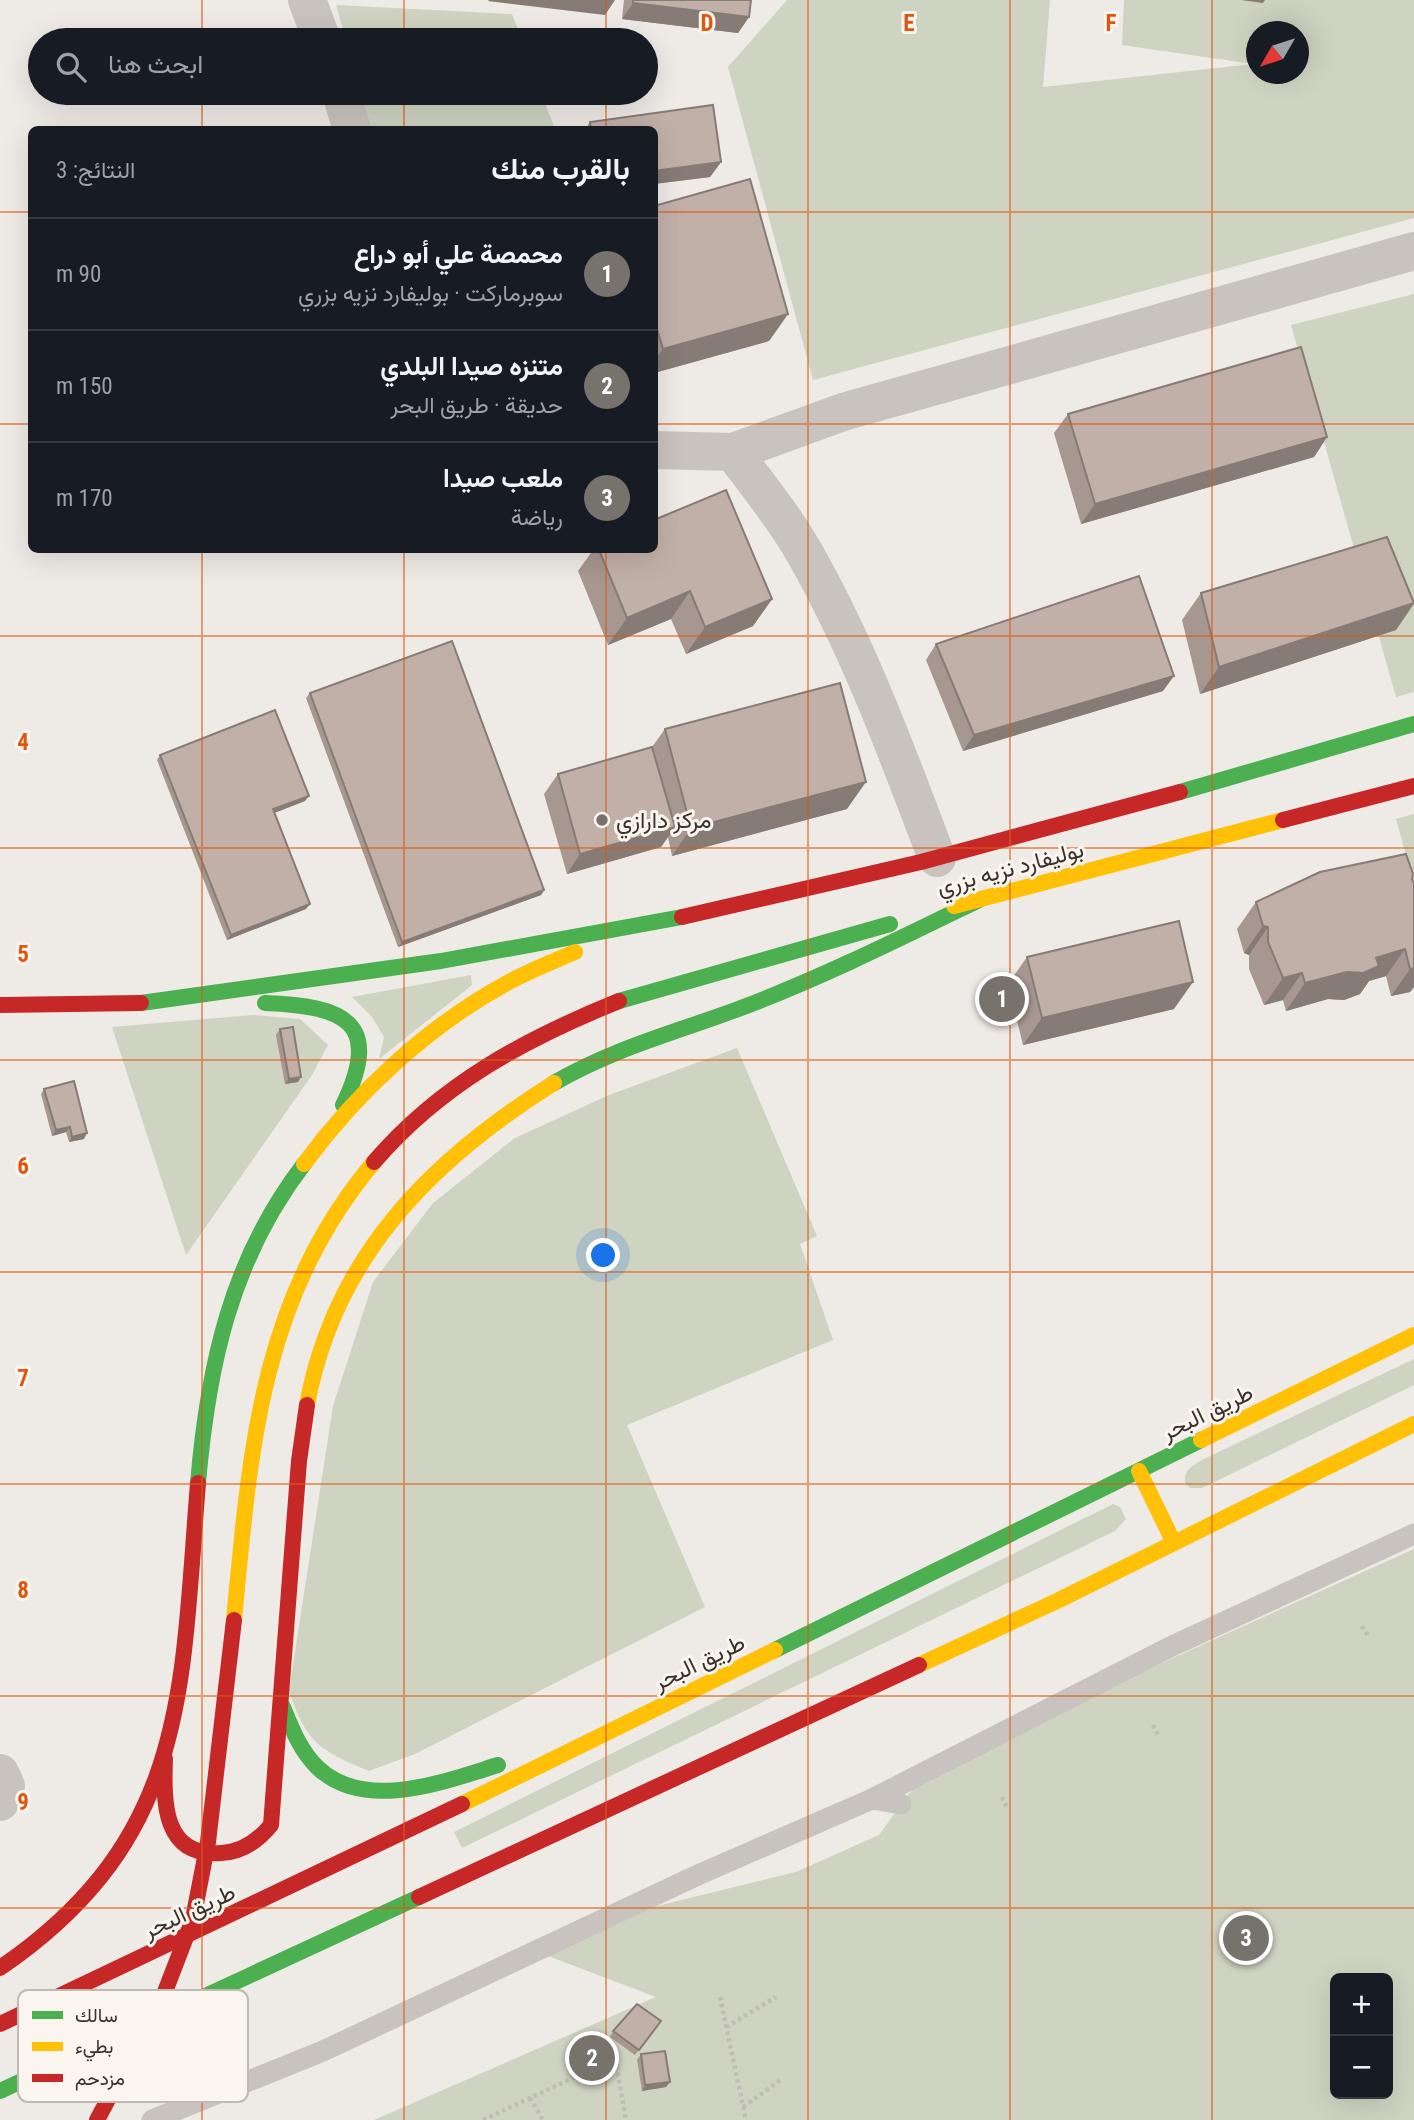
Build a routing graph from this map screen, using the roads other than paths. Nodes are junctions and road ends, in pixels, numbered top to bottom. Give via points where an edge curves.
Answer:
1 (307, 0) edge
2 (318, 28) edge
3 (345, 105) edge
4 (351, 126) edge
5 (1414, 251) edge
6 (658, 450) edge
7 (733, 452) junction
8 (1414, 724) edge
9 (1414, 786) edge
10 (937, 858) junction
11 (979, 900) junction
12 (621, 930) junction
13 (141, 1003) junction
14 (0, 1004) edge
15 (327, 1130) junction
16 (1414, 1335) edge
17 (1414, 1424) edge
18 (1139, 1471) junction
19 (1414, 1534) edge
20 (1174, 1543) junction
21 (280, 1698) junction
22 (612, 1730) junction
23 (164, 1759) junction
24 (0, 1773) edge
25 (872, 1799) junction
26 (0, 1802) edge
27 (901, 1804) dead end
28 (0, 1968) edge
29 (73, 1990) edge
30 (166, 1990) edge
31 (218, 1990) edge
32 (18, 2016) edge
33 (0, 2024) edge
34 (248, 2081) edge
35 (18, 2083) edge
36 (0, 2091) edge
37 (108, 2102) edge
38 (197, 2102) edge
39 (97, 2120) edge
40 (152, 2120) edge

1 - 2 street
3 - 4 street
5 - 7 street via 843,412
6 - 7 street
7 - 10 street via 803,551 880,714
8 - 10 main road, بوليفارد نزيه بزري
9 - 11 main road, بوليفارد نزيه بزري
10 - 12 main road, بوليفارد نزيه بزري
11 - 21 main road via 825,975 613,1052 559,1079 492,1121 417,1186 353,1274 313,1375 303,1430
11 - 30 main road, بوليفارد نزيه بزري, bridge via 619,1001 529,1039 438,1098 355,1186 297,1285 275,1342 260,1402 224,1723 194,1917
12 - 13 main road via 338,978
12 - 15 main road via 518,977 464,1010 373,1082
13 - 14 main road
13 - 15 main road via 296,1003 345,1018 360,1040 361,1062 351,1092
15 - 23 main road via 287,1186 254,1247 214,1357 205,1407 180,1673
16 - 18 main road, طريق البحر
17 - 20 main road
18 - 20 main road
18 - 22 main road, طريق البحر
19 - 25 lane via 1170,1647
20 - 31 main road
21 - 22 main road via 292,1736 303,1752 329,1775 370,1792 437,1785
21 - 23 main road via 271,1825 242,1850 199,1854 183,1846 164,1804
22 - 29 main road, طريق البحر
23 - 28 main road via 147,1800 97,1883 64,1919
24 - 26 street via 6,1786
25 - 27 lane
25 - 34 lane
32 - 33 main road, طريق البحر
35 - 36 main road
37 - 39 main road, بوليفارد نزيه بزري, bridge
38 - 40 lane

